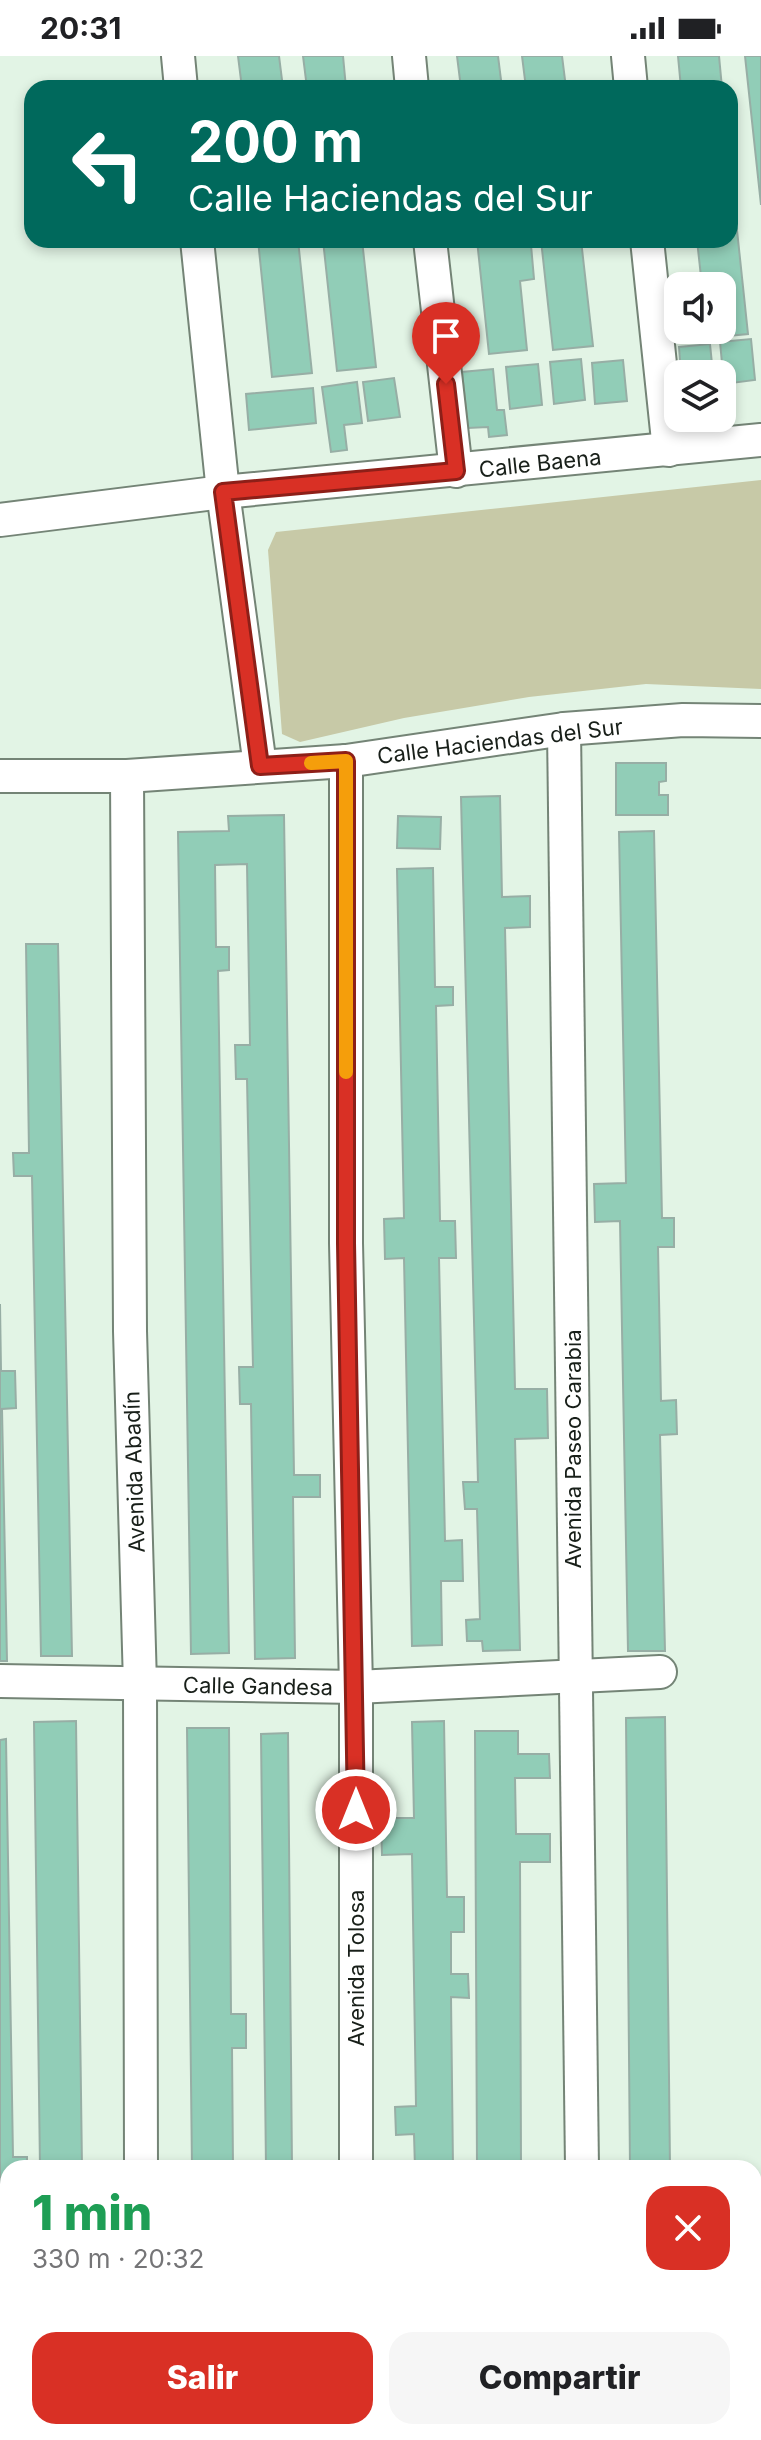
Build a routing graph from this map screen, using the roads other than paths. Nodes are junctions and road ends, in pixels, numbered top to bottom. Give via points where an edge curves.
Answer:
1 (178, 56) edge
2 (409, 56) edge
3 (628, 56) edge
4 (180, 80) edge
5 (411, 80) edge
6 (630, 80) edge
7 (198, 248) edge
8 (431, 248) edge
9 (648, 248) edge
10 (761, 440) edge
11 (669, 450) junction
12 (456, 471) junction
13 (223, 492) junction
14 (0, 520) edge
15 (761, 721) edge
16 (564, 729) junction
17 (346, 761) junction
18 (260, 766) junction
19 (0, 776) edge
20 (127, 776) junction
21 (660, 1672) dead end
22 (574, 1674) junction
23 (0, 1681) edge
24 (140, 1684) junction
25 (356, 1687) junction
26 (141, 2160) edge
27 (356, 2160) edge
28 (582, 2160) edge

1 - 4 street
2 - 5 street
3 - 6 street
7 - 13 street
8 - 12 street
9 - 11 street
10 - 11 street, Calle Baena
11 - 12 street, Calle Baena
12 - 13 street, Calle Baena
13 - 14 street, Calle Baena
13 - 18 street
15 - 16 street, Calle Haciendas del Sur via 683,720
16 - 17 street, Calle Haciendas del Sur
16 - 22 street, Avenida Paseo Carabia
17 - 18 street, Calle Haciendas del Sur
17 - 25 street, Avenida Tolosa via 346,1243
18 - 20 street, Calle Haciendas del Sur
19 - 20 street, Calle Haciendas del Sur
20 - 24 street, Avenida Abadín via 130,1331
21 - 22 street, Calle Gandesa
22 - 25 street, Calle Gandesa
22 - 28 street, Avenida Paseo Carabia
23 - 24 street, Calle Gandesa
24 - 25 street, Calle Gandesa
24 - 26 street, Avenida Abadín
25 - 27 street, Avenida Tolosa

